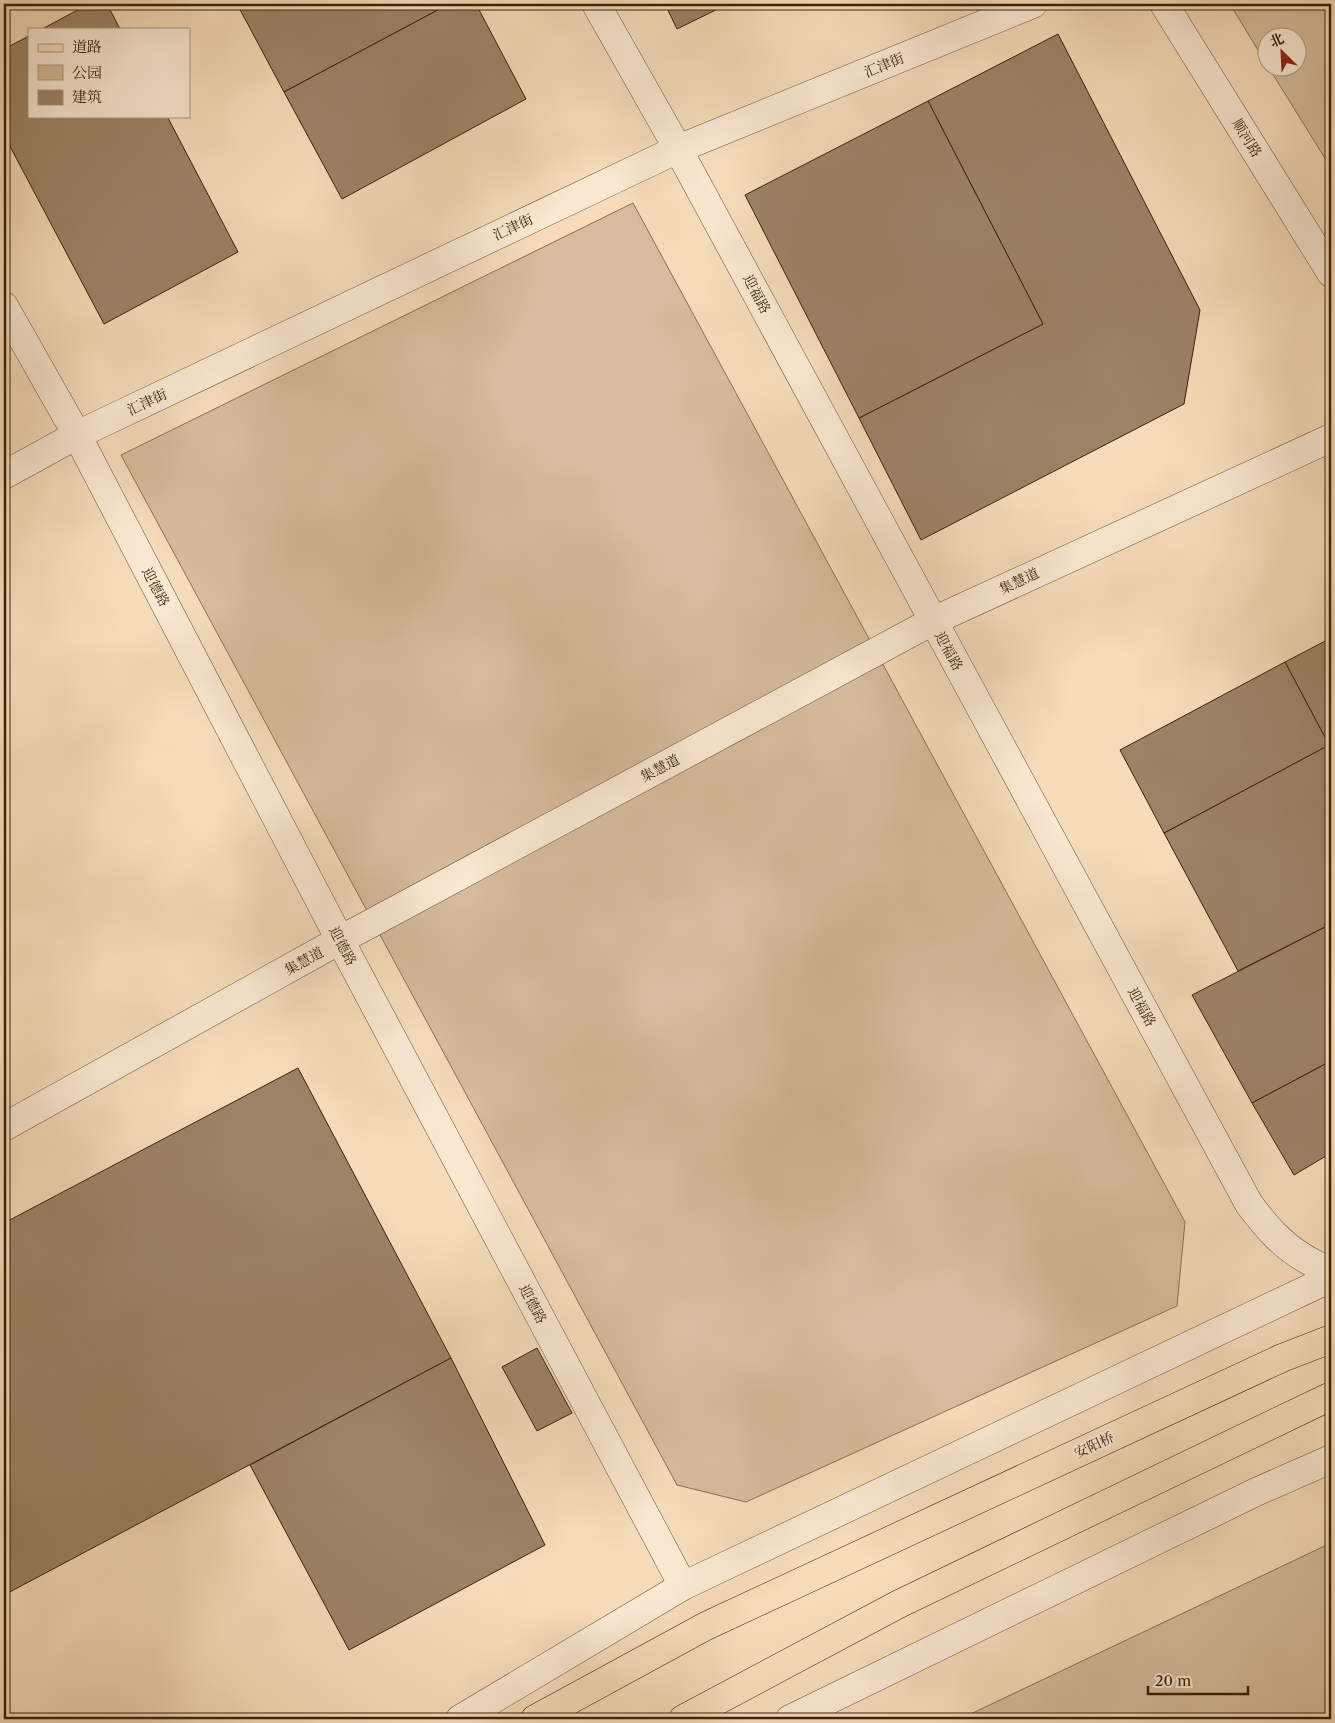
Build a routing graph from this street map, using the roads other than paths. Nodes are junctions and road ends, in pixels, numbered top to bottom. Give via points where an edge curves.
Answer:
1 (596, 4) edge
2 (1034, 4) edge
3 (1164, 4) edge
4 (678, 149) junction
5 (1331, 273) edge
6 (4, 306) edge
7 (77, 435) junction
8 (1331, 438) edge
9 (4, 476) edge
10 (933, 620) junction
11 (340, 940) junction
12 (4, 1127) edge
13 (1331, 1270) edge
14 (1331, 1278) edge
15 (1331, 1339) edge
16 (1331, 1396) edge
17 (1331, 1459) edge
18 (683, 1586) junction
19 (460, 1719) edge
20 (535, 1719) edge
21 (683, 1719) edge
22 (790, 1719) edge

1 - 4 street, 迎福路
2 - 4 street, 汇津街
3 - 5 street, 顺河路
4 - 7 street, 汇津街
4 - 10 street, 迎福路
6 - 7 street, 迎德路
7 - 9 street, 汇津街
7 - 11 street, 迎德路
8 - 10 street, 集慧道
10 - 11 street, 集慧道
10 - 13 street, 迎福路 via 1249,1204 1283,1244
11 - 12 street, 集慧道
11 - 18 street, 迎德路
14 - 18 street
15 - 20 main road, 安阳桥 via 1282,1358 706,1626
16 - 21 main road via 899,1604
17 - 22 street via 1256,1492
18 - 19 street

